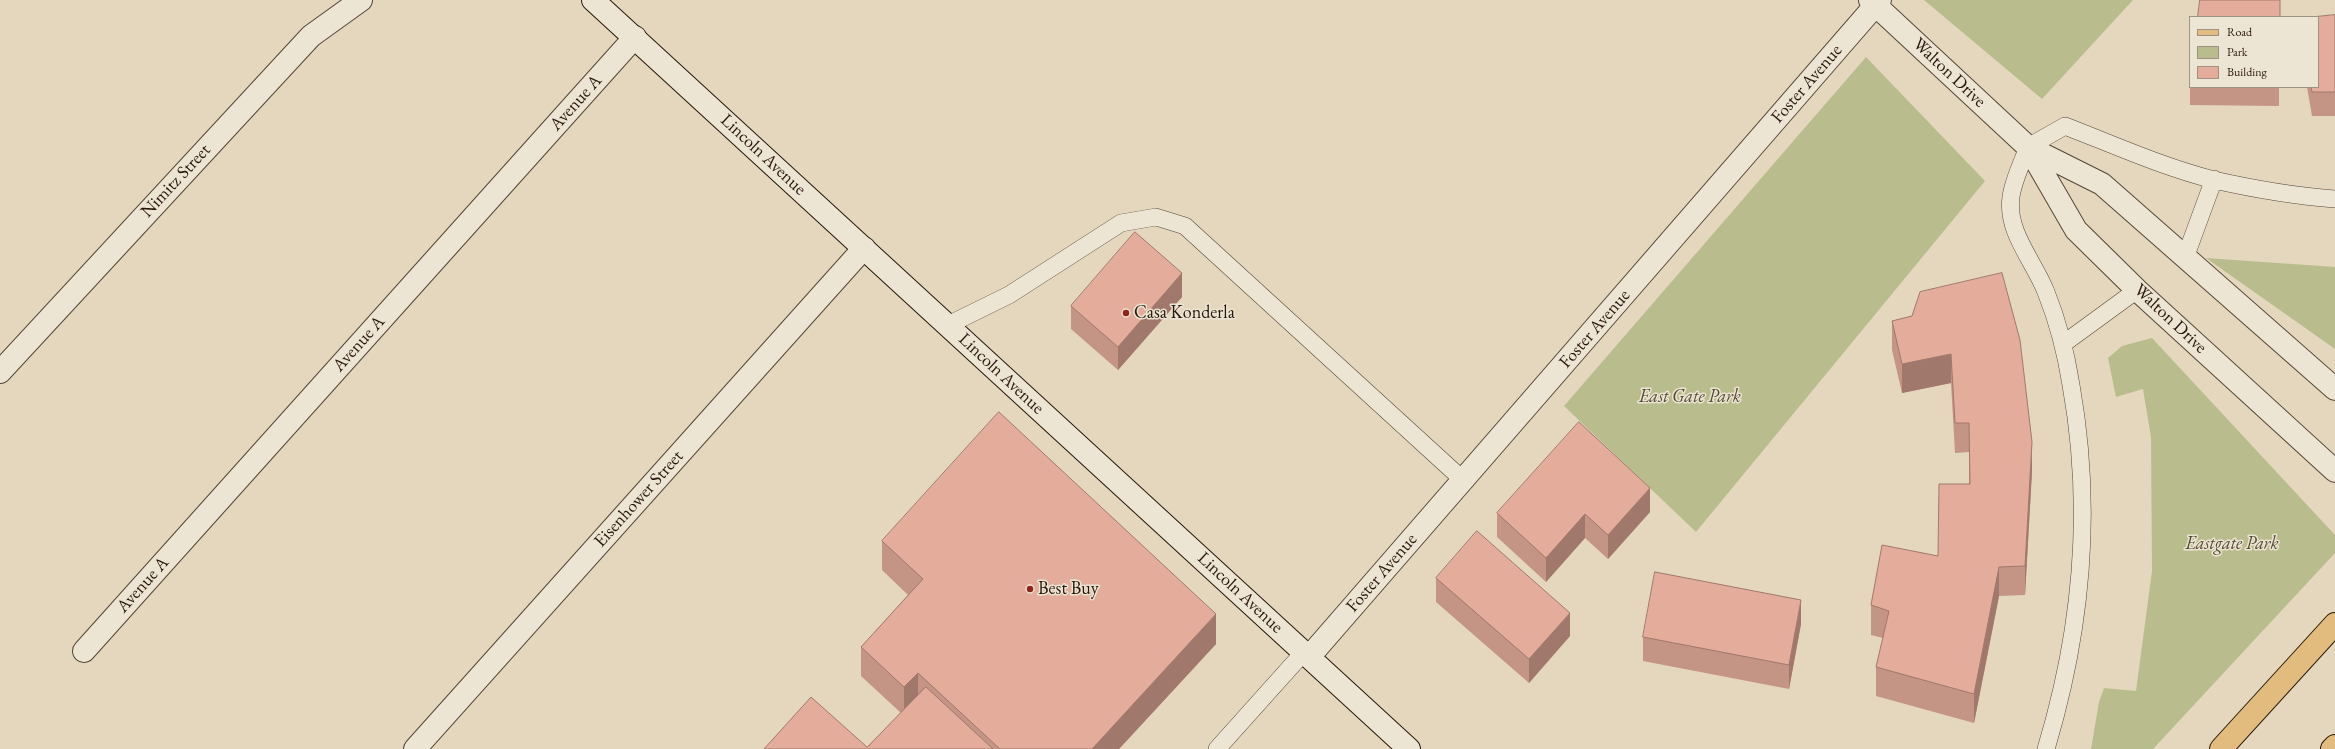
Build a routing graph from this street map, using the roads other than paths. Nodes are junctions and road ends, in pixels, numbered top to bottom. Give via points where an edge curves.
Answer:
1 (361, 0) edge
2 (593, 0) edge
3 (1876, 2) edge
4 (635, 37) junction
5 (2028, 147) junction
6 (2214, 179) junction
7 (2335, 199) edge
8 (864, 248) junction
9 (2185, 258) junction
10 (2138, 290) junction
11 (948, 325) junction
12 (2063, 344) junction
13 (0, 372) edge
14 (2335, 389) edge
15 (2335, 471) edge
16 (1463, 480) junction
17 (2335, 624) edge
18 (84, 651) dead end
19 (1306, 655) junction
20 (2335, 746) edge
21 (2047, 748) edge
22 (415, 749) edge
23 (1217, 749) edge
24 (1409, 749) edge
25 (2221, 749) edge
26 (2332, 749) edge

1 - 13 street, Nimitz Street via 311,36
2 - 4 street, Lincoln Avenue
3 - 5 street, Walton Drive
3 - 16 street, Foster Avenue
4 - 8 street, Lincoln Avenue
4 - 18 street, Avenue A
5 - 6 lane via 2065,126 2176,168
5 - 9 street, Walton Drive via 2102,184
5 - 10 street, Walton Drive via 2076,230
5 - 12 lane via 2010,197 2013,228 2045,290
6 - 7 lane via 2280,192
6 - 9 lane
8 - 11 street, Lincoln Avenue
8 - 22 street, Eisenhower Street
9 - 14 street, Walton Drive
10 - 12 lane
10 - 15 street, Walton Drive
11 - 16 lane via 1009,295 1121,223 1156,217 1185,226
11 - 19 street, Lincoln Avenue
12 - 21 lane via 2072,385 2081,472 2082,561 2068,656
16 - 19 street, Foster Avenue
17 - 25 main road
19 - 23 lane
19 - 24 street, Lincoln Avenue
20 - 26 main road

